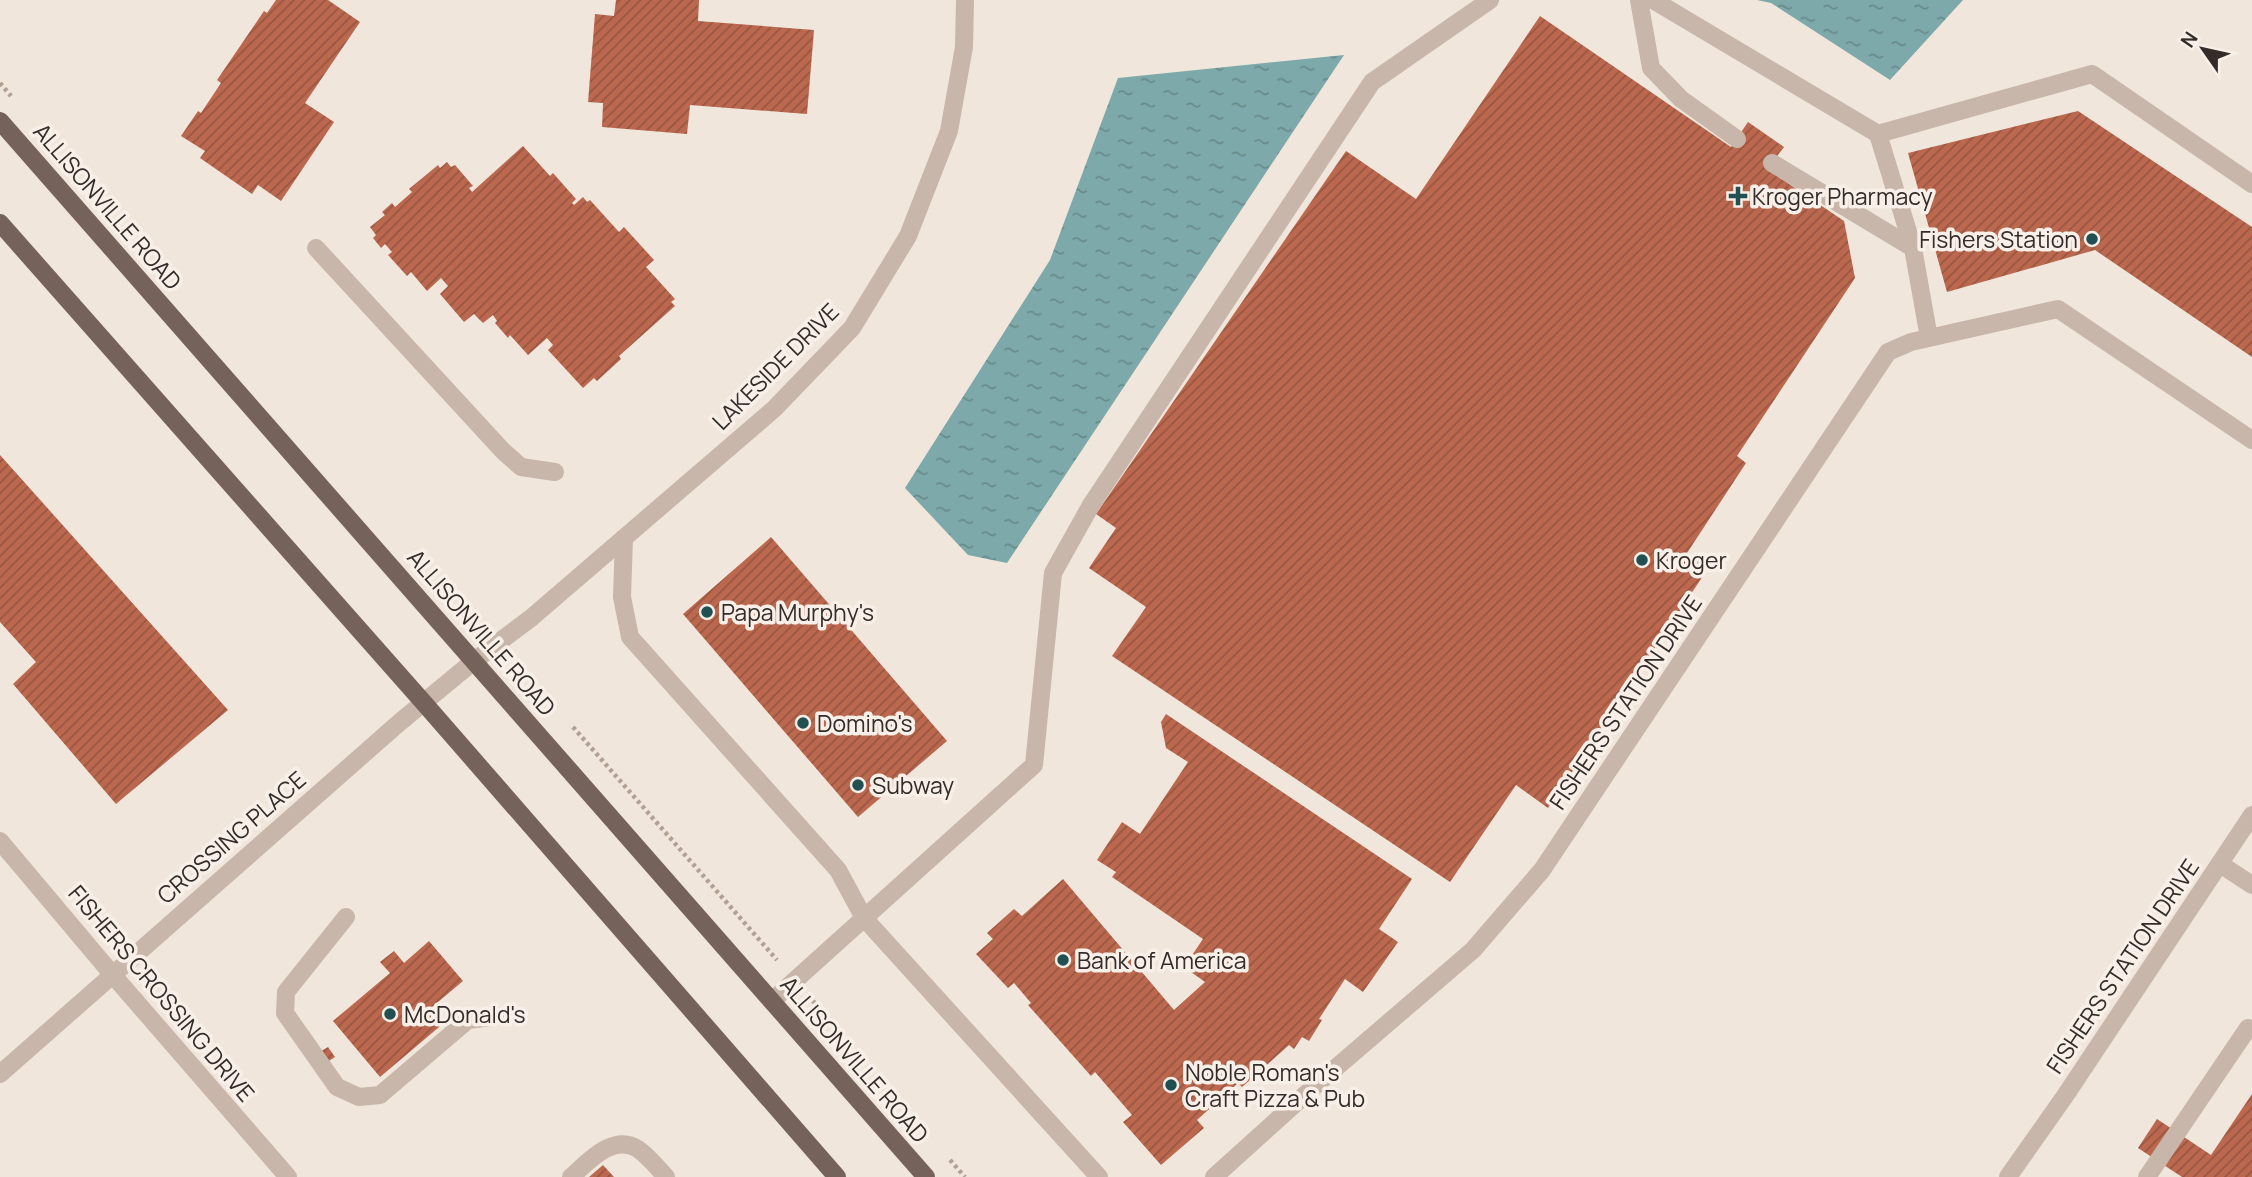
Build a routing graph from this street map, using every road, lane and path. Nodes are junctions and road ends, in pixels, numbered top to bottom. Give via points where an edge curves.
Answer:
1 (965, 0) edge
2 (1490, 0) edge
3 (1639, 0) edge
4 (1653, 0) edge
5 (0, 121) edge
6 (1878, 134) junction
7 (1737, 139) dead end
8 (1772, 163) dead end
9 (2252, 184) edge
10 (0, 223) edge
11 (316, 248) dead end
12 (1913, 248) junction
13 (1928, 338) junction
14 (2252, 440) edge
15 (555, 472) dead end
16 (624, 538) junction
17 (498, 643) joint
18 (474, 661) junction
19 (424, 702) junction
20 (564, 718) dead end
21 (2252, 816) edge
22 (0, 841) edge
23 (2220, 864) junction
24 (2252, 886) edge
25 (346, 917) dead end
26 (864, 918) junction
27 (112, 974) junction
28 (795, 981) junction
29 (772, 1001) junction
30 (501, 1016) dead end
31 (2248, 1028) dead end
32 (840, 1032) dead end
33 (0, 1074) edge
34 (947, 1156) dead end
35 (288, 1177) edge
36 (571, 1177) edge
37 (666, 1177) edge
38 (837, 1177) edge
39 (926, 1177) edge
40 (965, 1177) edge
41 (1100, 1177) edge
42 (1214, 1177) edge
43 (2008, 1177) edge
44 (2147, 1177) edge

1 - 16 street, LAKESIDE DRIVE via 964,47 949,131 908,236 852,328 774,409
2 - 26 street via 1372,82 1091,505 1053,573 1034,765
3 - 7 street via 1651,68 1681,99
4 - 6 street
5 - 18 main road, ALLISONVILLE ROAD
6 - 9 street via 2092,74
6 - 12 street
8 - 12 street
10 - 19 main road
11 - 15 street via 503,451 521,467
12 - 13 street
13 - 14 street, FISHERS STATION DRIVE via 2058,309
13 - 42 street, FISHERS STATION DRIVE via 1888,352 1542,870 1493,928
16 - 17 street, LAKESIDE DRIVE
16 - 26 street via 622,597 630,637 838,870
17 - 18 street, CROSSING PLACE
18 - 19 street, CROSSING PLACE
18 - 29 main road, ALLISONVILLE ROAD
19 - 27 street, CROSSING PLACE
19 - 38 main road
20 - 28 path
21 - 23 street, FISHERS STATION DRIVE
22 - 27 street, FISHERS CROSSING DRIVE
23 - 24 street
23 - 43 street, FISHERS STATION DRIVE
25 - 30 street via 286,992 285,1013 337,1087 359,1097 380,1095 468,1020
26 - 28 street
26 - 41 street
27 - 33 street, CROSSING PLACE
27 - 35 street, FISHERS CROSSING DRIVE
28 - 29 street
28 - 32 path
29 - 39 main road, ALLISONVILLE ROAD
31 - 44 street
34 - 40 path
36 - 37 street via 601,1149 621,1144 637,1148

